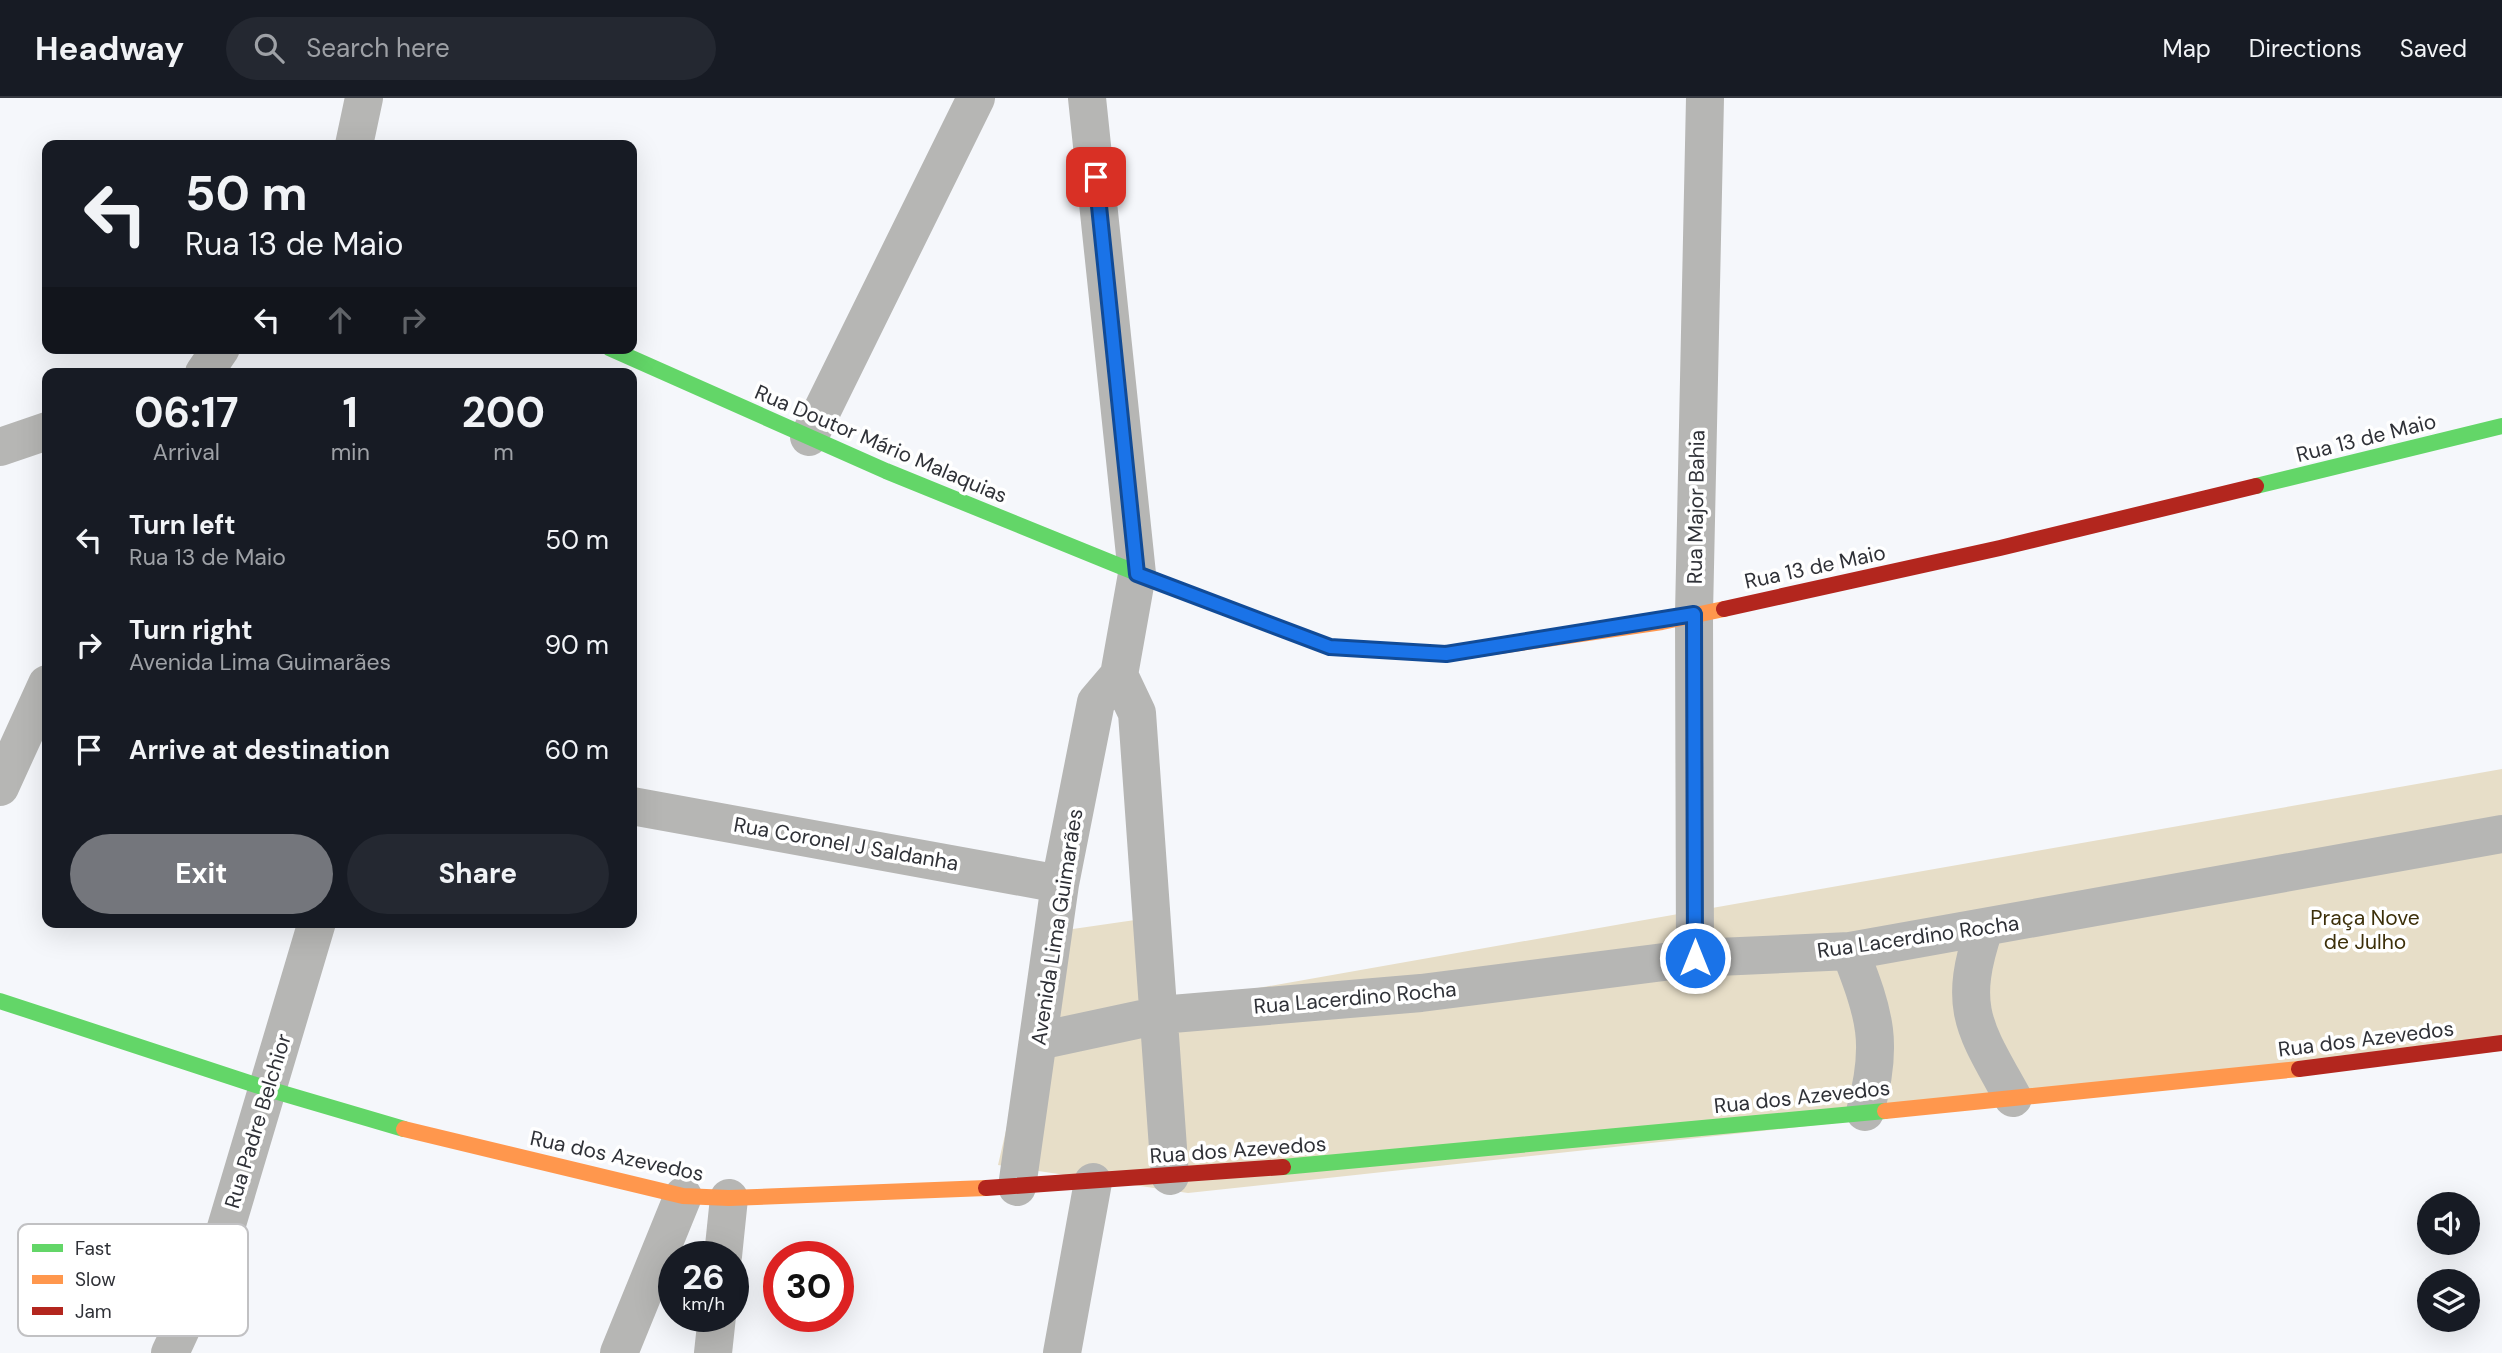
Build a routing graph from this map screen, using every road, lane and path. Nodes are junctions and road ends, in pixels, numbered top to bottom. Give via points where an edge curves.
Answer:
1 (364, 98) edge
2 (976, 98) edge
3 (1087, 98) edge
4 (1705, 98) edge
5 (355, 140) edge
6 (622, 354) edge
7 (2502, 426) edge
8 (42, 433) edge
9 (809, 438) junction
10 (0, 447) edge
11 (1137, 574) junction
12 (1694, 614) junction
13 (1119, 675) junction
14 (42, 695) edge
15 (0, 787) edge
16 (637, 807) edge
17 (2502, 834) edge
18 (1060, 884) junction
19 (315, 928) edge
20 (1984, 929) junction
21 (1850, 951) junction
22 (1695, 958) junction
23 (0, 1001) edge
24 (1160, 1015) junction
25 (1039, 1041) junction
26 (2502, 1043) edge
27 (268, 1089) junction
28 (2013, 1098) junction
29 (1865, 1112) junction
30 (1170, 1176) junction
31 (1093, 1182) junction
32 (1017, 1187) junction
33 (683, 1196) junction
34 (729, 1198) junction
35 (227, 1224) edge
36 (725, 1241) edge
37 (715, 1332) edge
38 (178, 1336) edge
39 (170, 1353) edge
40 (620, 1353) edge
41 (713, 1353) edge
42 (1062, 1353) edge

1 - 5 street
2 - 9 street
3 - 11 street
4 - 12 street, Rua Major Bahia
6 - 9 street, Rua Doutor Mário Malaquias
7 - 12 street, Rua 13 de Maio via 2000,548
8 - 10 street
9 - 11 street, Rua Doutor Mário Malaquias
11 - 12 street, Rua 13 de Maio via 1330,647 1446,654
11 - 13 street
12 - 22 street, Rua Major Bahia
13 - 18 street, Avenida Lima Guimarães via 1096,702
13 - 24 street via 1138,713
14 - 15 street
16 - 18 street, Rua Coronel J Saldanha
17 - 20 street, Rua Lacerdino Rocha
18 - 25 street, Avenida Lima Guimarães
19 - 27 street, Rua Padre Belchior
20 - 21 street, Rua Lacerdino Rocha
20 - 28 street via 1972,965 1973,1025
21 - 22 street, Rua Lacerdino Rocha
21 - 29 street via 1872,1008 1877,1045
22 - 24 street, Rua Lacerdino Rocha via 1421,993
23 - 27 street, Rua dos Azevedos
24 - 25 street, Rua Lacerdino Rocha
24 - 30 street
25 - 32 street, Avenida Lima Guimarães
26 - 28 street, Rua dos Azevedos via 2240,1076
27 - 33 street, Rua dos Azevedos via 396,1128
27 - 35 street, Rua Padre Belchior
28 - 29 street, Rua dos Azevedos
29 - 30 street, Rua dos Azevedos via 1382,1160
30 - 31 street, Rua dos Azevedos
31 - 32 street, Rua dos Azevedos
31 - 42 street
32 - 34 street, Rua dos Azevedos
33 - 34 street, Rua dos Azevedos
33 - 40 street
34 - 36 street
37 - 41 street
38 - 39 street, Rua Padre Belchior

